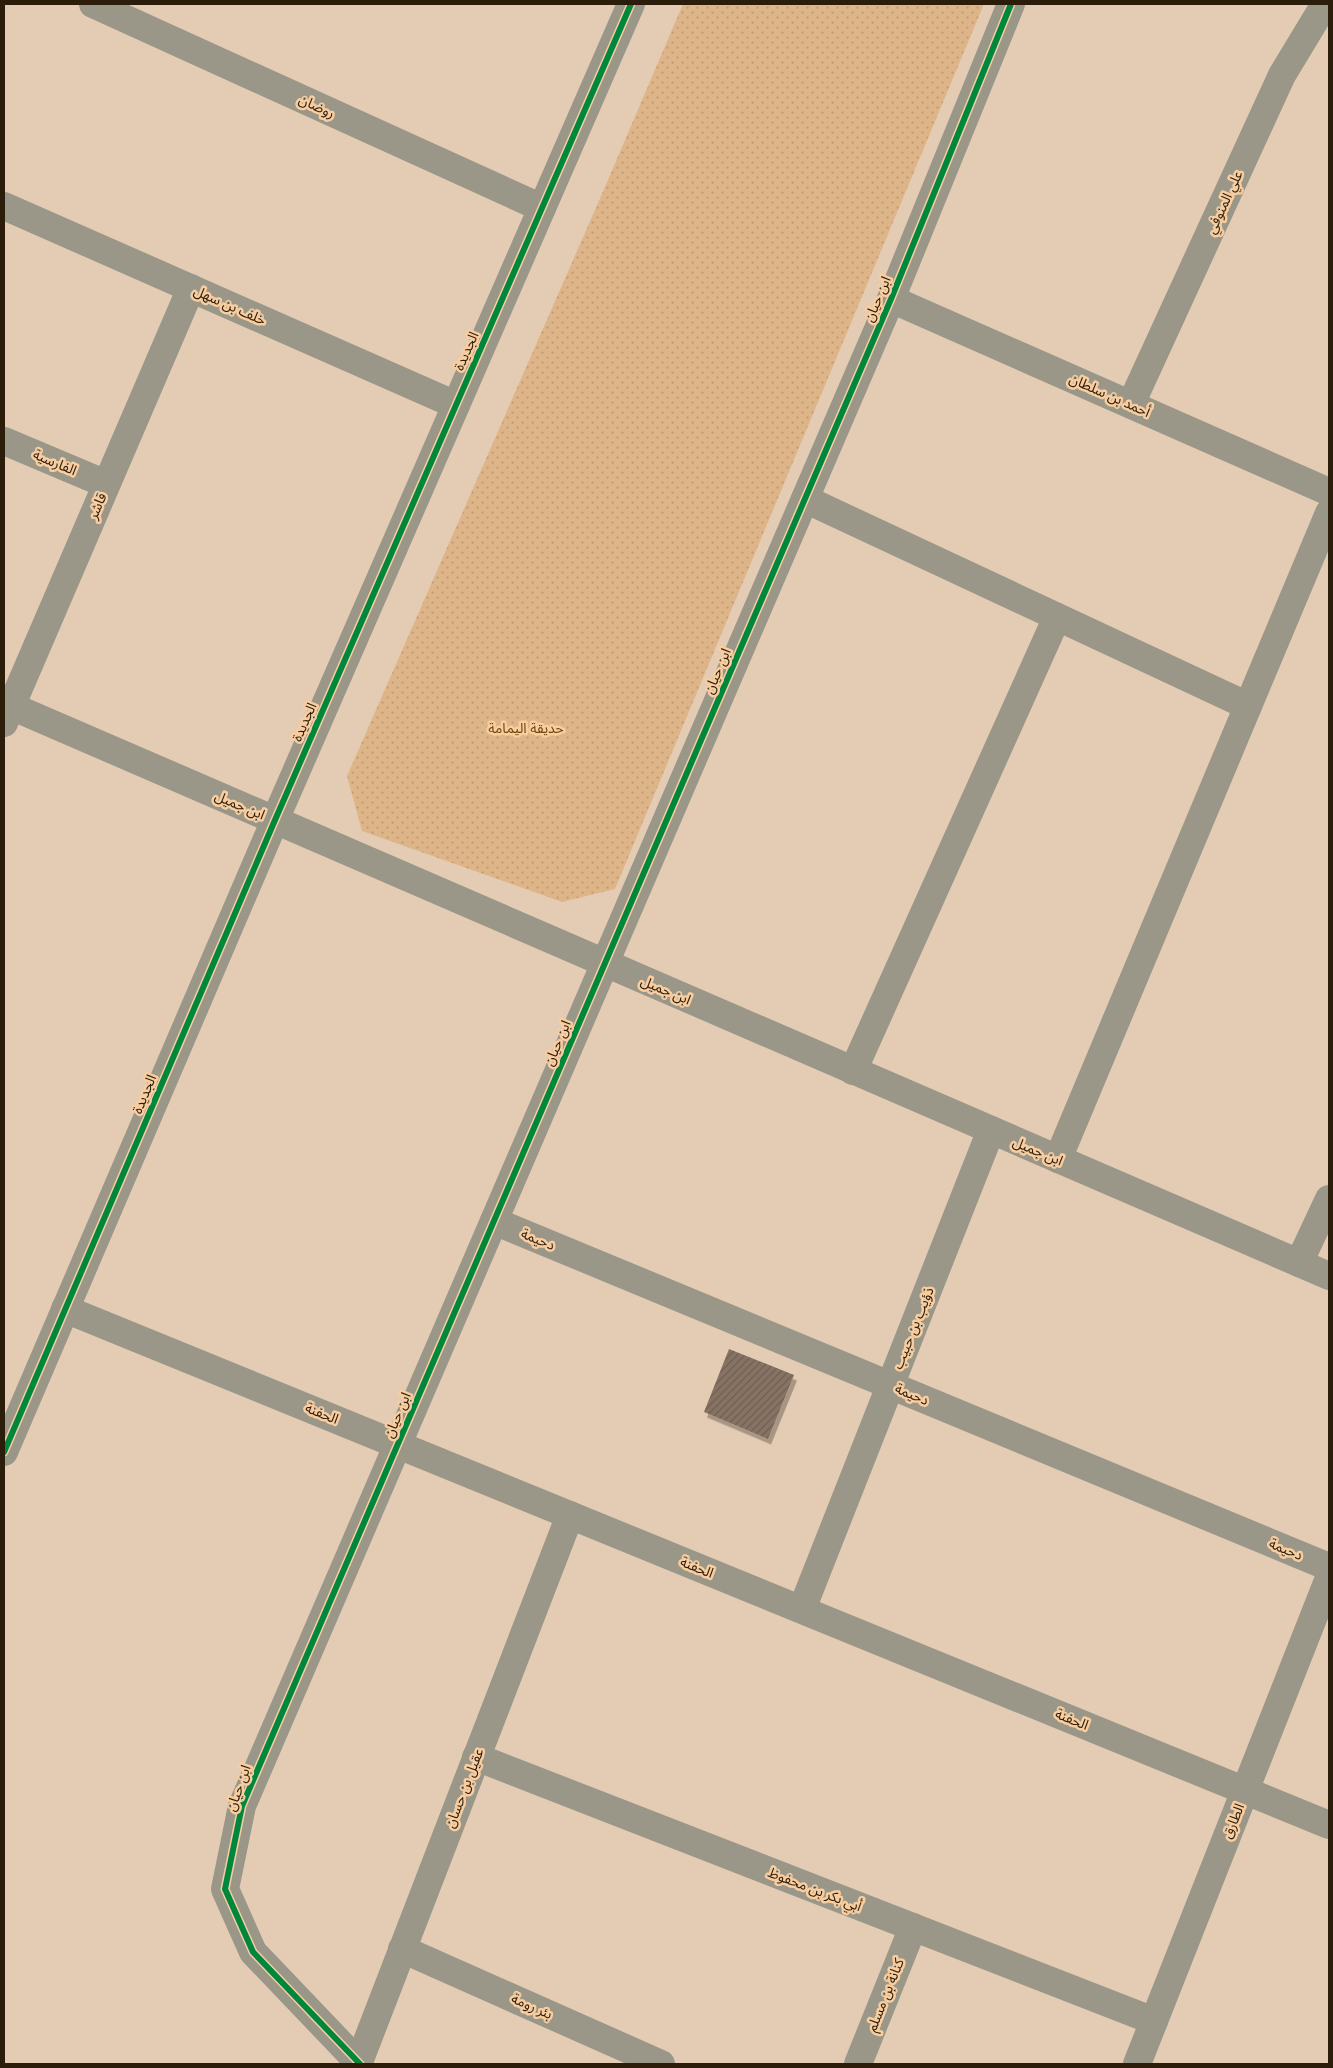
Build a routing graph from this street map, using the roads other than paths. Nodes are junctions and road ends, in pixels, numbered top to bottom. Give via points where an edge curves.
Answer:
1 (93, 4) edge
2 (1011, 4) edge
3 (1325, 4) edge
4 (626, 5) edge
5 (4, 206) edge
6 (542, 208) junction
7 (191, 288) junction
8 (890, 298) junction
9 (1131, 404) junction
10 (456, 405) junction
11 (4, 441) edge
12 (106, 484) junction
13 (1329, 492) edge
14 (804, 499) junction
15 (1329, 513) edge
16 (1057, 617) junction
17 (1248, 706) junction
18 (6, 711) edge
19 (275, 820) junction
20 (605, 963) junction
21 (853, 1071) junction
22 (991, 1130) junction
23 (1058, 1159) junction
24 (1329, 1199) edge
25 (494, 1221) junction
26 (1299, 1263) junction
27 (1329, 1276) edge
28 (65, 1309) junction
29 (890, 1385) junction
30 (398, 1444) junction
31 (4, 1452) edge
32 (570, 1515) junction
33 (1329, 1567) edge
34 (1329, 1578) edge
35 (802, 1609) junction
36 (476, 1757) junction
37 (1246, 1790) junction
38 (1329, 1824) edge
39 (913, 1927) junction
40 (402, 1948) junction
41 (1154, 2021) junction
42 (643, 2061) edge
43 (360, 2063) edge
44 (858, 2064) edge
45 (1137, 2064) edge

1 - 6 street, روضان
2 - 8 street, ابن حيان
3 - 9 street, علي المنوفي via 1282,75
4 - 6 street, الجديدة
5 - 7 street, خلف بن سهل
6 - 10 street, الجديدة
7 - 10 street, خلف بن سهل
7 - 12 street, قاشر
8 - 9 street, أحمد بن سلطان
8 - 14 street, ابن حيان
9 - 13 street, أحمد بن سلطان
10 - 19 street, الجديدة
11 - 12 street, الفارسية
12 - 18 street, قاشر
14 - 16 street
14 - 20 street, ابن حيان
15 - 17 street
16 - 17 street
16 - 21 street
17 - 23 street
18 - 19 street, ابن جميل
19 - 20 street, ابن جميل
19 - 28 street, الجديدة
20 - 21 street, ابن جميل
20 - 25 street, ابن حيان
21 - 22 street, ابن جميل
22 - 23 street, ابن جميل
22 - 29 street, ذؤيب بن حبيب
23 - 26 street, ابن جميل
24 - 26 street
25 - 29 street, دحيمة
25 - 30 street, ابن حيان
26 - 27 street, ابن جميل
28 - 30 street, الحفنة
28 - 31 street, الجديدة
29 - 33 street, دحيمة
29 - 35 street, ذؤيب بن حبيب
30 - 32 street, الحفنة
30 - 43 street, ابن حيان via 242,1806 225,1889 253,1952
32 - 35 street, الحفنة
32 - 36 street, عقيل بن حسان
34 - 37 street, الطارق
35 - 37 street, الحفنة
36 - 39 street, أبي بكر بن محفوظ
36 - 40 street, عقيل بن حسان
37 - 38 street, الحفنة
37 - 41 street, الطارق
39 - 41 street, أبي بكر بن محفوظ
39 - 44 street, كنانة بن مسلم
40 - 42 street, بئر رومة
40 - 43 street, عقيل بن حسان
41 - 45 street, الطارق

